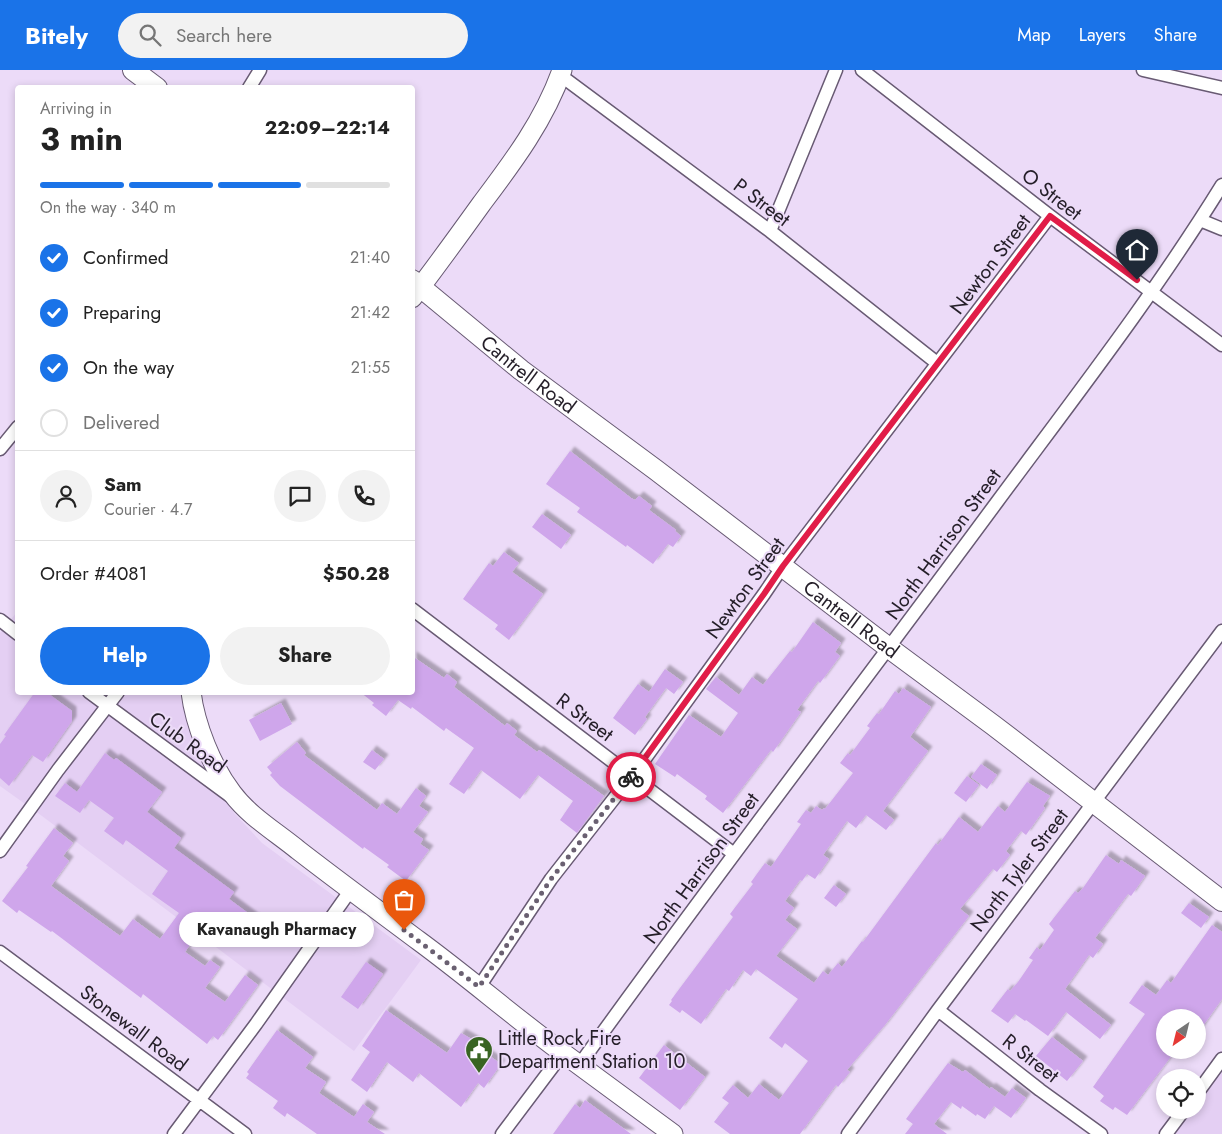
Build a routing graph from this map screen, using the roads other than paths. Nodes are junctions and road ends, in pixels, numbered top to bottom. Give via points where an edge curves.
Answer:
1 (133, 70) edge
2 (260, 70) edge
3 (836, 70) edge
4 (862, 70) edge
5 (1144, 70) edge
6 (561, 73) edge
7 (153, 85) edge
8 (250, 85) edge
9 (1222, 88) edge
10 (1222, 185) edge
11 (1050, 216) junction
12 (1200, 220) junction
13 (1222, 229) edge
14 (770, 231) junction
15 (415, 288) edge
16 (1151, 290) junction
17 (1222, 345) edge
18 (937, 363) junction
19 (15, 430) edge
20 (0, 448) edge
21 (783, 566) junction
22 (415, 611) edge
23 (0, 620) edge
24 (1222, 631) edge
25 (15, 632) edge
26 (889, 648) junction
27 (93, 695) edge
28 (116, 695) edge
29 (192, 695) edge
30 (107, 707) junction
31 (632, 776) junction
32 (1093, 802) junction
33 (241, 803) junction
34 (0, 851) edge
35 (734, 854) junction
36 (350, 891) junction
37 (1222, 901) edge
38 (0, 952) edge
39 (479, 987) junction
40 (938, 1010) junction
41 (563, 1053) junction
42 (1222, 1059) edge
43 (580, 1064) junction
44 (1206, 1081) edge
45 (200, 1100) junction
46 (1177, 1119) edge
47 (174, 1134) edge
48 (245, 1134) edge
49 (502, 1134) edge
50 (673, 1134) edge
51 (848, 1134) edge
52 (1101, 1134) edge
53 (1166, 1134) edge

1 - 7 main road
2 - 8 street
3 - 14 street
4 - 11 street, O Street
5 - 9 street
6 - 14 street, P Street
6 - 15 street via 537,123 513,161
10 - 12 street, North Harrison Street
11 - 16 street, O Street
11 - 18 street, Newton Street
12 - 13 street
12 - 16 street, North Harrison Street
14 - 18 street, P Street
15 - 21 main road, Cantrell Road
16 - 17 street, O Street
16 - 26 street, North Harrison Street via 1098,367
18 - 21 street, Newton Street
19 - 20 street
21 - 26 main road, Cantrell Road
21 - 31 street, Newton Street
22 - 31 street, R Street
23 - 25 street
24 - 32 street, North Tyler Street
26 - 32 main road, Cantrell Road
26 - 35 street, North Harrison Street
27 - 30 street, Club Road
28 - 30 street
29 - 33 street via 195,713 218,773
30 - 33 street, Club Road
30 - 34 street
31 - 35 street, R Street
31 - 39 street, Newton Street via 551,879
32 - 37 main road, Cantrell Road
32 - 40 street, North Tyler Street
33 - 36 street
35 - 43 street, North Harrison Street
36 - 39 street
36 - 45 street
38 - 45 street, Stonewall Road
39 - 41 street
40 - 51 street, North Tyler Street
40 - 52 street, R Street
41 - 43 street
41 - 49 street
42 - 44 street
43 - 50 street
45 - 47 street
45 - 48 street, Stonewall Road
46 - 53 street

